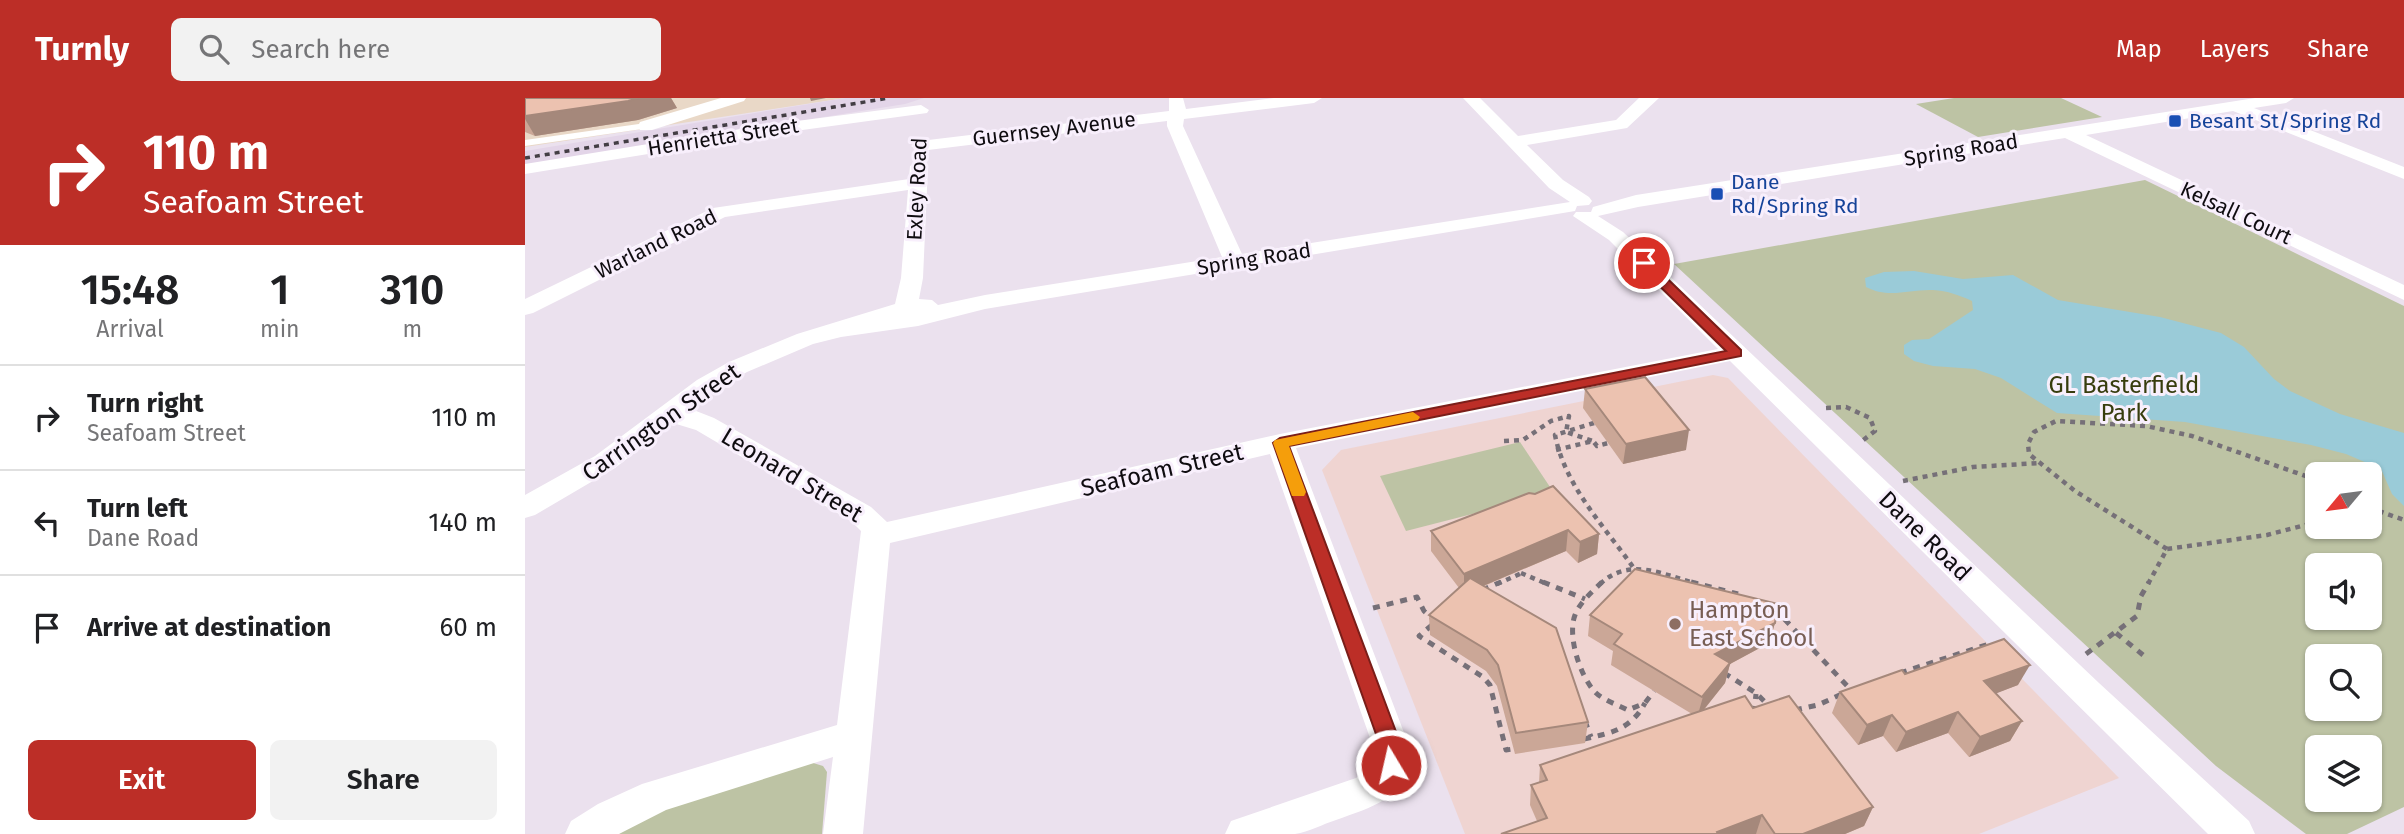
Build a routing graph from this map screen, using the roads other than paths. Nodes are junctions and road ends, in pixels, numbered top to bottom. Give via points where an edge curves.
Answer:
1 (738, 98) edge
2 (1314, 98) edge
3 (1471, 98) edge
4 (1651, 98) edge
5 (2286, 98) edge
6 (2239, 103) edge
7 (922, 105) joint
8 (1175, 106) edge
9 (646, 126) joint
10 (2068, 133) junction
11 (1514, 142) junction
12 (525, 143) edge
13 (920, 146) junction
14 (525, 169) edge
15 (2404, 173) edge
16 (918, 183) junction
17 (1587, 212) junction
18 (1235, 262) junction
19 (2404, 293) edge
20 (525, 308) edge
21 (915, 311) junction
22 (1736, 353) junction
23 (668, 414) junction
24 (1280, 443) junction
25 (525, 508) edge
26 (877, 535) junction
27 (854, 736) junction
28 (585, 834) edge
29 (843, 834) edge
30 (1245, 834) edge
31 (2235, 834) edge

1 - 9 street
2 - 8 street, Guernsey Avenue
3 - 11 street, Dane Road
4 - 11 street via 1621,124
5 - 6 street, Spring Road
6 - 10 street, Spring Road
6 - 15 street
7 - 13 street, Exley Road
7 - 14 street, Henrietta Street
8 - 13 street, Guernsey Avenue
8 - 18 street via 1175,126
9 - 12 lane
10 - 17 street, Spring Road
10 - 19 street, Kelsall Court
11 - 17 street, Dane Road
13 - 16 street, Exley Road
16 - 20 street, Warland Road via 720,212
16 - 21 street, Exley Road via 912,278
17 - 18 street, Spring Road via 1522,217
17 - 22 street, Dane Road
18 - 21 street, Spring Road
21 - 23 street, Carrington Street via 788,345 738,366
22 - 24 street, Seafoam Street
22 - 31 street, Dane Road
23 - 25 street, Carrington Street via 605,462
23 - 26 street, Leonard Street via 695,419 861,514
24 - 26 street, Seafoam Street
24 - 30 street via 1388,737 1391,765 1385,779 1352,798
26 - 27 street, Leonard Street
27 - 28 street via 656,796
27 - 29 street, Leonard Street

